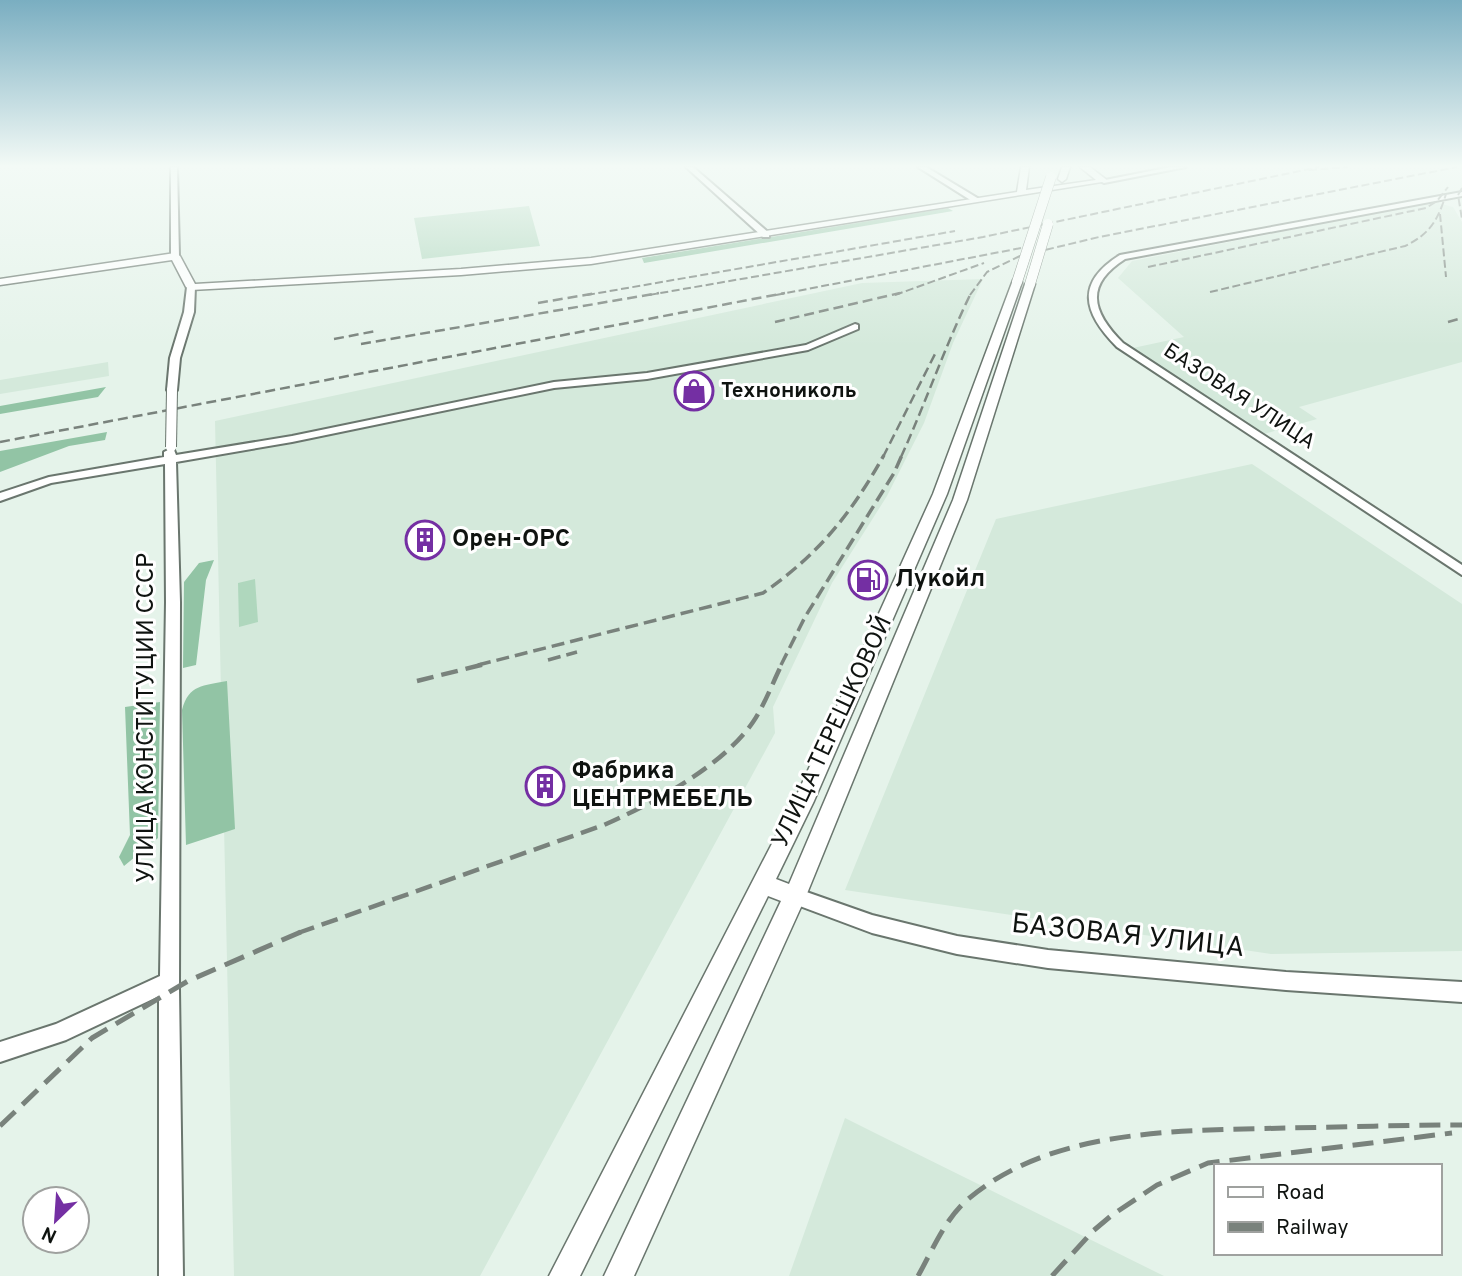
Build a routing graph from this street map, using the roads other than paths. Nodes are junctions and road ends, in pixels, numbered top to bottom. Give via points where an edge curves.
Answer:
1 (175, 227) edge
2 (756, 227) edge
3 (815, 227) edge
4 (1040, 227) edge
5 (1287, 227) edge
6 (766, 235) junction
7 (175, 256) junction
8 (0, 282) edge
9 (1023, 283) junction
10 (191, 287) junction
11 (855, 327) dead end
12 (170, 454) junction
13 (0, 497) edge
14 (920, 567) junction
15 (1462, 571) edge
16 (764, 884) junction
17 (795, 896) junction
18 (169, 981) junction
19 (1462, 992) edge
20 (0, 1052) edge
21 (171, 1276) edge
22 (564, 1276) edge
23 (618, 1276) edge

1 - 7 street
2 - 6 street
3 - 6 main road
4 - 9 main road, УЛИЦА ТЕРЕШКОВОЙ, bridge
5 - 15 street, БАЗОВАЯ УЛИЦА via 1123,257 1102,272 1092,292 1094,310 1107,334 1144,361
6 - 10 main road via 528,267
7 - 8 main road
7 - 10 main road
9 - 14 main road, УЛИЦА ТЕРЕШКОВОЙ via 940,494
9 - 14 main road, УЛИЦА ТЕРЕШКОВОЙ via 965,487
10 - 12 street, УЛИЦА КОНСТИТУЦИИ СССР, bridge via 189,312 175,358
11 - 12 street via 808,347 647,376 554,385 292,439
12 - 13 street via 50,480
12 - 18 street, УЛИЦА КОНСТИТУЦИИ СССР
14 - 16 main road, УЛИЦА ТЕРЕШКОВОЙ
14 - 17 main road, УЛИЦА ТЕРЕШКОВОЙ
16 - 17 main road
16 - 22 main road, УЛИЦА ТЕРЕШКОВОЙ
17 - 19 street, БАЗОВАЯ УЛИЦА via 872,924 957,945 1048,959
17 - 23 main road, УЛИЦА ТЕРЕШКОВОЙ
18 - 20 street via 59,1033
18 - 21 street, УЛИЦА КОНСТИТУЦИИ СССР

